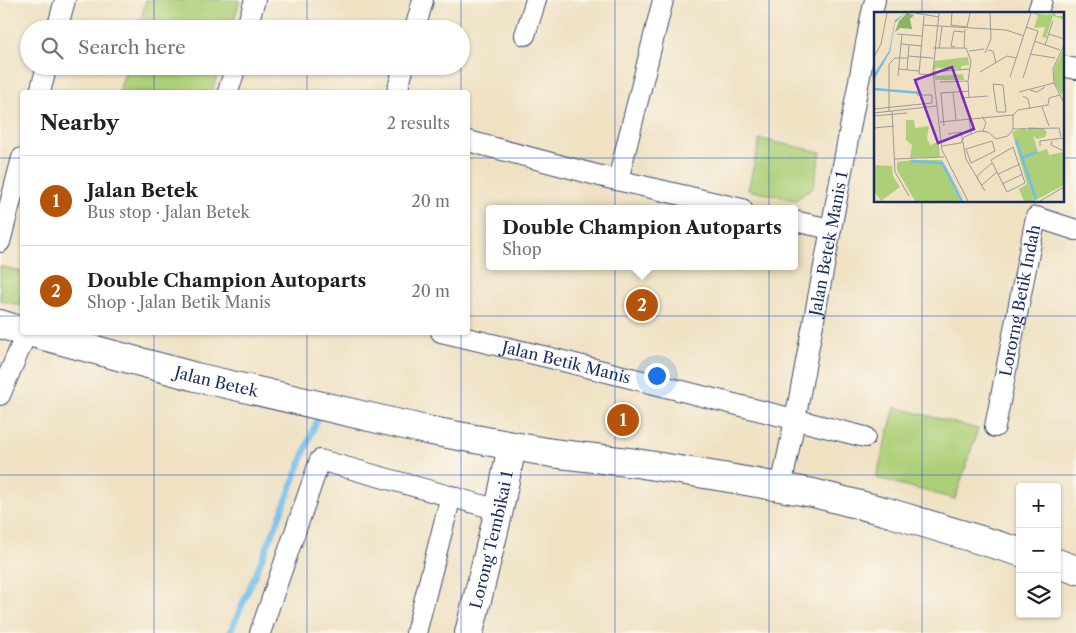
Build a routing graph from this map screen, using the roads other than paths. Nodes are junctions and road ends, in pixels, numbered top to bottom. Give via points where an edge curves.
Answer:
1 (65, 0) edge
2 (255, 0) edge
3 (423, 0) edge
4 (536, 0) edge
5 (662, 0) edge
6 (1042, 0) edge
7 (873, 11) edge
8 (1038, 12) edge
9 (59, 20) edge
10 (249, 20) edge
11 (417, 20) edge
12 (525, 36) dead end
13 (45, 75) edge
14 (233, 75) edge
15 (402, 75) edge
16 (41, 90) edge
17 (229, 90) edge
18 (398, 90) edge
19 (470, 142) edge
20 (20, 166) edge
21 (618, 180) junction
22 (725, 205) edge
23 (798, 222) edge
24 (831, 229) junction
25 (1076, 230) edge
26 (0, 242) edge
27 (0, 324) edge
28 (20, 330) edge
29 (27, 335) edge
30 (39, 335) edge
31 (453, 335) edge
32 (0, 395) edge
33 (795, 420) junction
34 (995, 426) dead end
35 (865, 437) dead end
36 (512, 446) junction
37 (780, 487) junction
38 (451, 496) junction
39 (499, 510) junction
40 (1016, 551) edge
41 (1061, 564) edge
42 (1076, 570) edge
43 (260, 633) edge
44 (416, 633) edge
45 (469, 633) edge

1 - 9 street
2 - 10 street
3 - 11 street
4 - 12 street
5 - 21 street
6 - 8 street
7 - 24 street, Jalan Betek Manis 1
13 - 16 street
14 - 17 street
15 - 18 street
19 - 21 street
20 - 26 street
21 - 22 street
23 - 24 street
24 - 33 street, Jalan Betek Manis 1
25 - 34 street, Lororng Betik Indah via 1036,217
27 - 28 street
29 - 32 street
30 - 36 street, Jalan Betek via 196,377 426,430
31 - 33 street, Jalan Betik Manis
33 - 35 street, Jalan Betik Manis
33 - 37 street, Jalan Betek Manis 1
36 - 37 street, Jalan Betek
36 - 39 street, Lorong Tembikai 1
37 - 40 street, Jalan Betek via 868,507
38 - 39 street
38 - 43 street via 320,460
38 - 44 street
39 - 45 street, Lorong Tembikai 1
41 - 42 street

